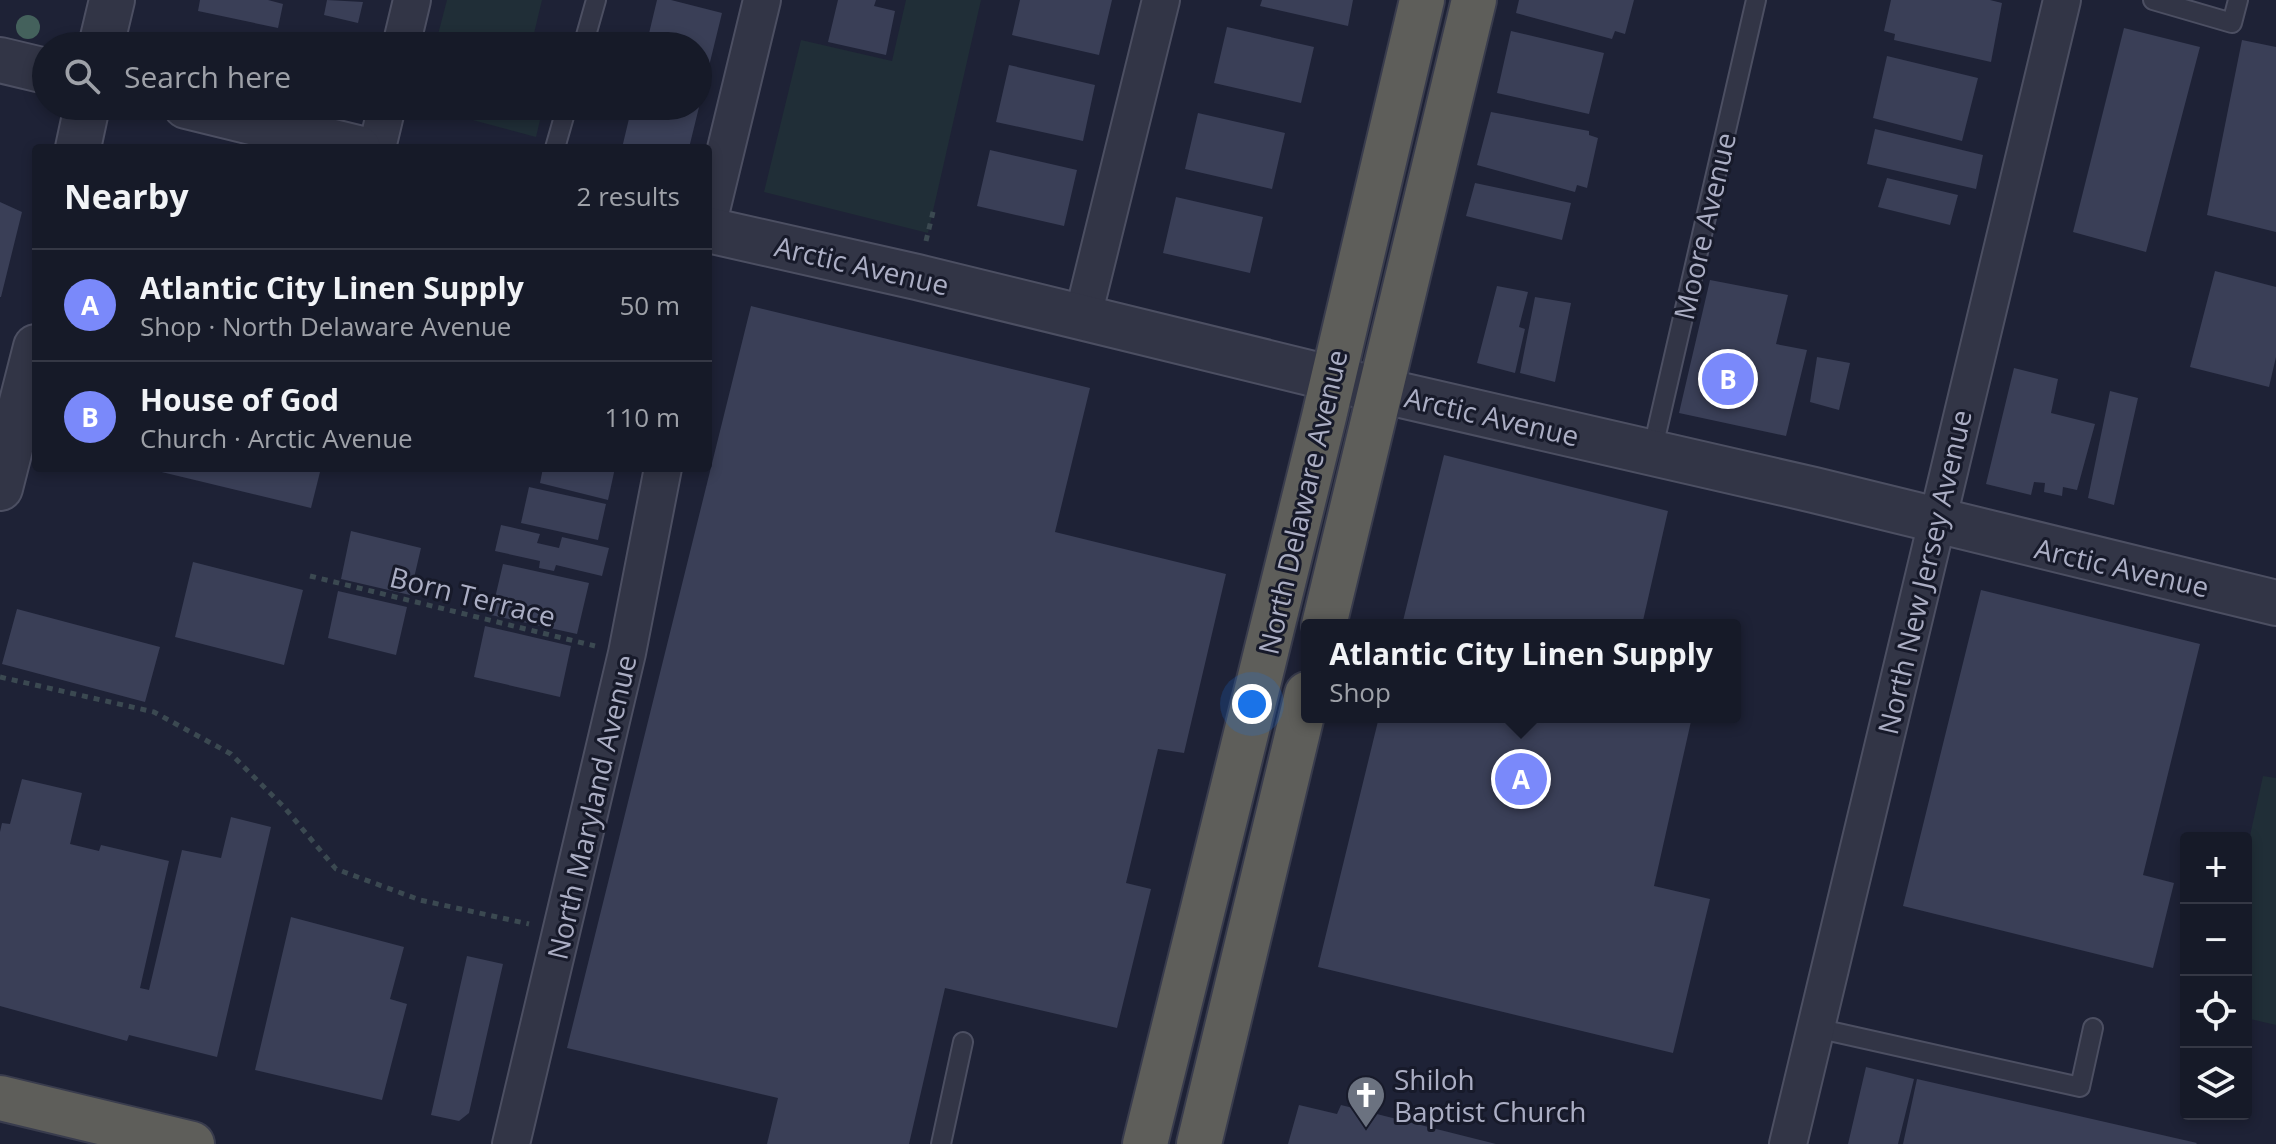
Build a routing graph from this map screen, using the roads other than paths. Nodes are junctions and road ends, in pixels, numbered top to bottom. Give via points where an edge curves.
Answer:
1 (112, 0) edge
2 (412, 0) edge
3 (596, 0) edge
4 (1161, 0) edge
5 (1169, 0) edge
6 (1184, 0) edge
7 (1422, 0) edge
8 (1474, 0) edge
9 (1756, 0) edge
10 (2062, 0) edge
11 (2153, 0) edge
12 (2238, 0) edge
13 (759, 1) edge
14 (104, 32) edge
15 (404, 32) edge
16 (587, 32) edge
17 (0, 60) edge
18 (32, 68) edge
19 (84, 120) edge
20 (243, 120) edge
21 (384, 120) edge
22 (563, 120) edge
23 (79, 144) edge
24 (342, 144) edge
25 (378, 144) edge
26 (556, 144) edge
27 (712, 206) edge
28 (712, 231) edge
29 (1083, 316) junction
30 (32, 363) edge
31 (1333, 378) junction
32 (1379, 390) junction
33 (1652, 452) junction
34 (662, 472) edge
35 (0, 488) edge
36 (1936, 522) junction
37 (2276, 603) edge
38 (1325, 619) edge
39 (1301, 719) edge
40 (1816, 1028) junction
41 (2093, 1028) dead end
42 (963, 1042) dead end
43 (0, 1098) edge
44 (192, 1144) edge
45 (511, 1144) edge
46 (941, 1144) edge
47 (1145, 1144) edge
48 (1199, 1144) edge
49 (1788, 1144) edge

1 - 14 street
2 - 15 street
3 - 16 lane
4 - 29 street
5 - 6 street
7 - 31 highway, North Delaware Avenue
8 - 32 highway, North Delaware Avenue
9 - 33 lane, Moore Avenue
10 - 36 street, North New Jersey Avenue
11 - 12 lane via 2232,23
13 - 27 street
17 - 18 street
19 - 23 street
20 - 24 street
21 - 25 street
22 - 26 lane
28 - 29 street, Arctic Avenue
29 - 31 street, Arctic Avenue
30 - 35 street
31 - 32 street, Arctic Avenue
31 - 47 highway, North Delaware Avenue
32 - 33 street, Arctic Avenue
32 - 38 highway, North Delaware Avenue
33 - 36 street, Arctic Avenue
34 - 45 street, North Maryland Avenue via 627,653
36 - 37 street, Arctic Avenue
36 - 40 street, North New Jersey Avenue
39 - 48 highway
40 - 41 lane via 2080,1087
40 - 49 street, North New Jersey Avenue
42 - 46 lane
43 - 44 highway via 87,1126

